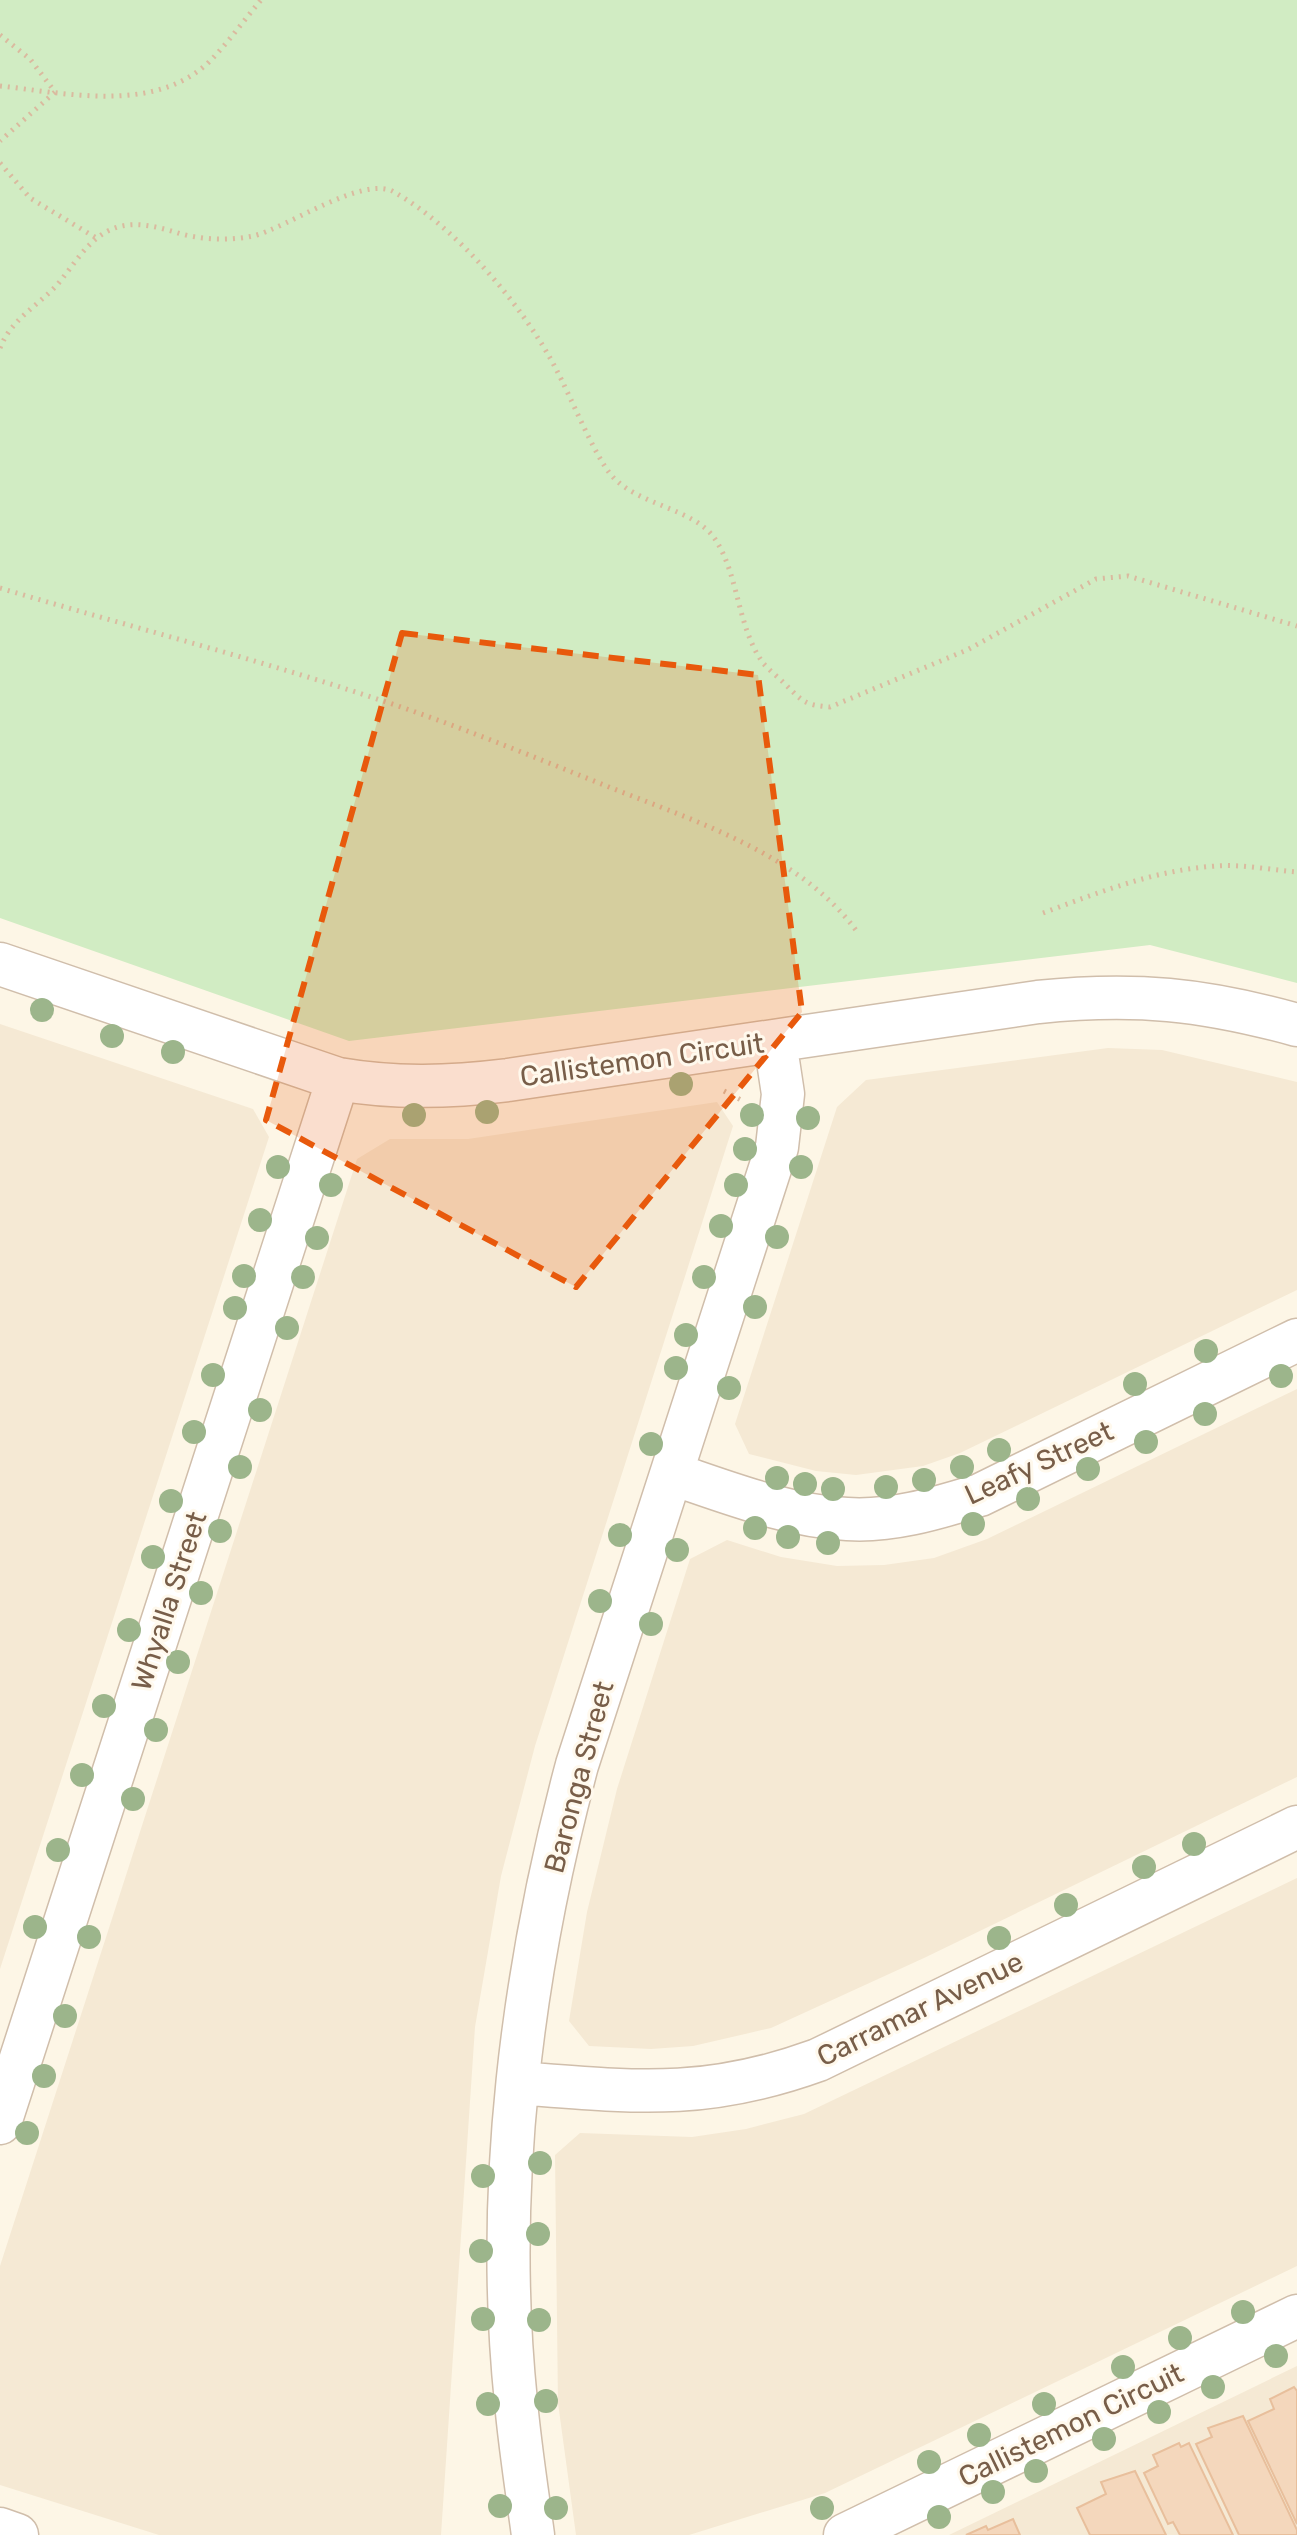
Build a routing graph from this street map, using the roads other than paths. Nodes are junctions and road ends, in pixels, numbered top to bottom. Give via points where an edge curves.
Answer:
1 (0, 964) edge
2 (1297, 1025) edge
3 (775, 1041) junction
4 (338, 1079) junction
5 (1297, 1340) edge
6 (673, 1474) junction
7 (1297, 1827) edge
8 (518, 2083) junction
9 (0, 2123) edge
10 (1297, 2316) edge
11 (0, 2529) edge
12 (17, 2535) edge
13 (533, 2535) edge
14 (846, 2535) edge

1 - 4 street, Callistemon Circuit
2 - 3 street, Callistemon Circuit via 1165,997 1108,995
3 - 4 street, Callistemon Circuit via 449,1087 387,1087
3 - 6 street, Baronga Street via 783,1094 777,1147
4 - 9 street, Whyalla Street
5 - 6 street, Leafy Street via 980,1495 928,1510 846,1519 740,1497
6 - 8 street, Baronga Street via 567,1805 531,1981
7 - 8 street, Carramar Avenue via 818,2060 779,2074 684,2092
8 - 13 street, Baronga Street via 510,2280 516,2401
10 - 14 street, Callistemon Circuit
11 - 12 street

